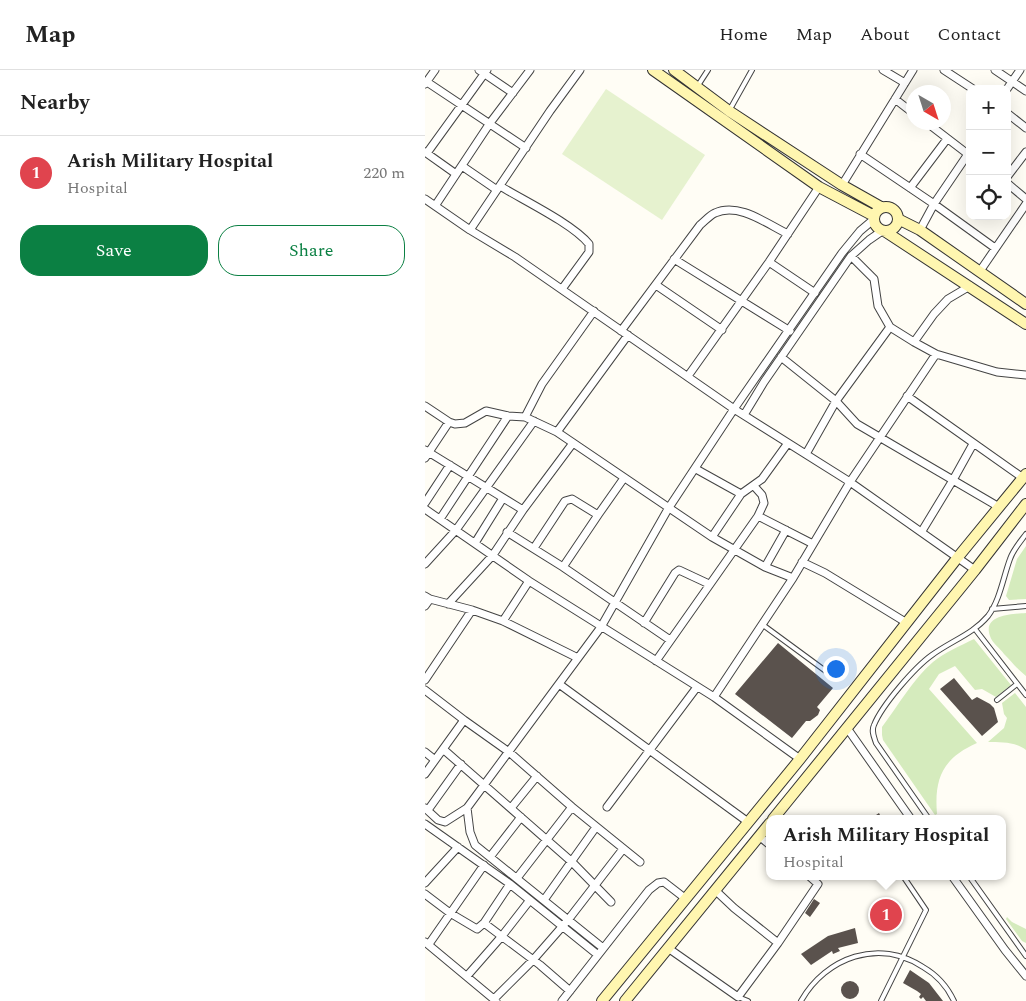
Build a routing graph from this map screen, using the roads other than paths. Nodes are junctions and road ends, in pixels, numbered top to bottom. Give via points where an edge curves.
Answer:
1 (435, 70) edge
2 (530, 70) edge
3 (580, 70) edge
4 (653, 70) edge
5 (674, 70) edge
6 (707, 70) edge
7 (752, 70) edge
8 (883, 70) edge
9 (913, 70) edge
10 (944, 70) edge
11 (995, 70) edge
12 (1020, 70) edge
13 (483, 71) edge
14 (1012, 81) junction
15 (426, 83) edge
16 (905, 83) junction
17 (967, 85) edge
18 (1010, 85) edge
19 (697, 87) junction
20 (1026, 90) edge
21 (513, 93) junction
22 (895, 99) junction
23 (462, 104) junction
24 (906, 108) edge
25 (729, 111) junction
26 (1011, 116) edge
27 (490, 123) junction
28 (1026, 128) edge
29 (936, 130) edge
30 (947, 139) junction
31 (526, 148) junction
32 (426, 152) edge
33 (1026, 152) edge
34 (966, 153) edge
35 (860, 154) junction
36 (966, 159) edge
37 (462, 166) junction
38 (456, 174) junction
39 (1009, 175) edge
40 (842, 185) junction
41 (819, 187) junction
42 (1011, 187) edge
43 (498, 188) junction
44 (909, 188) junction
45 (1026, 198) edge
46 (425, 199) edge
47 (933, 204) junction
48 (1026, 204) edge
49 (435, 206) junction
50 (881, 207) junction
51 (873, 218) junction
52 (898, 219) junction
53 (470, 230) junction
54 (920, 230) junction
55 (884, 232) junction
56 (788, 234) junction
57 (995, 248) junction
58 (851, 256) junction
59 (674, 259) junction
60 (769, 262) junction
61 (981, 271) junction
62 (655, 285) junction
63 (970, 286) junction
64 (562, 289) junction
65 (815, 293) junction
66 (743, 301) junction
67 (1026, 304) edge
68 (594, 311) junction
69 (1026, 324) edge
70 (890, 327) junction
71 (722, 330) junction
72 (790, 331) junction
73 (625, 333) junction
74 (914, 342) junction
75 (937, 354) junction
76 (781, 358) junction
77 (1026, 375) edge
78 (688, 376) junction
79 (907, 396) junction
80 (836, 401) junction
81 (425, 406) edge
82 (734, 409) junction
83 (744, 415) junction
84 (508, 416) junction
85 (525, 417) junction
86 (534, 421) junction
87 (449, 422) junction
88 (557, 432) junction
89 (880, 437) junction
90 (573, 443) junction
91 (788, 443) junction
92 (973, 444) junction
93 (426, 453) edge
94 (806, 454) junction
95 (449, 465) junction
96 (696, 469) junction
97 (1024, 476) edge
98 (468, 477) junction
99 (623, 478) junction
100 (953, 480) junction
101 (850, 482) junction
102 (754, 486) junction
103 (487, 488) junction
104 (741, 494) junction
105 (503, 498) junction
106 (425, 503) edge
107 (1026, 504) edge
108 (999, 507) junction
109 (425, 509) edge
110 (668, 509) junction
111 (523, 510) junction
112 (598, 515) junction
113 (759, 516) junction
114 (440, 519) junction
115 (456, 530) junction
116 (786, 530) junction
117 (922, 531) junction
118 (507, 532) junction
119 (1026, 534) edge
120 (711, 537) junction
121 (475, 543) junction
122 (813, 544) junction
123 (534, 548) junction
124 (734, 550) junction
125 (493, 555) junction
126 (958, 557) junction
127 (803, 562) junction
128 (425, 564) edge
129 (563, 567) junction
130 (765, 567) junction
131 (975, 570) junction
132 (793, 578) junction
133 (529, 581) junction
134 (709, 584) junction
135 (427, 597) edge
136 (448, 604) junction
137 (615, 604) junction
138 (425, 606) edge
139 (1026, 606) edge
140 (992, 609) junction
141 (472, 610) junction
142 (503, 621) junction
143 (644, 623) junction
144 (907, 623) junction
145 (763, 625) junction
146 (601, 627) junction
147 (975, 629) junction
148 (670, 640) junction
149 (578, 658) junction
150 (656, 660) junction
151 (827, 672) dead end
152 (425, 680) edge
153 (559, 684) junction
154 (1017, 684) junction
155 (697, 687) junction
156 (426, 694) edge
157 (1026, 695) edge
158 (714, 697) junction
159 (997, 700) dead end
160 (464, 720) junction
161 (847, 728) junction
162 (443, 749) junction
163 (650, 749) junction
164 (425, 752) edge
165 (509, 752) junction
166 (800, 759) junction
167 (435, 760) junction
168 (461, 764) junction
169 (425, 774) edge
170 (537, 776) junction
171 (485, 784) junction
172 (572, 807) junction
173 (467, 808) junction
174 (511, 808) junction
175 (607, 808) dead end
176 (426, 809) edge
177 (776, 815) edge
178 (908, 815) edge
179 (926, 815) edge
180 (435, 817) junction
181 (521, 817) junction
182 (748, 822) junction
183 (427, 825) edge
184 (596, 827) junction
185 (766, 828) edge
186 (759, 836) junction
187 (546, 839) junction
188 (766, 842) edge
189 (457, 847) junction
190 (623, 849) junction
191 (490, 857) junction
192 (572, 862) junction
193 (639, 862) dead end
194 (484, 865) junction
195 (714, 866) junction
196 (428, 874) edge
197 (727, 876) junction
198 (517, 878) junction
199 (813, 880) edge
200 (906, 880) edge
201 (954, 880) edge
202 (972, 880) edge
203 (425, 883) edge
204 (510, 884) junction
205 (595, 885) junction
206 (529, 887) junction
207 (715, 890) junction
208 (425, 894) edge
209 (523, 895) junction
210 (686, 899) junction
211 (530, 900) junction
212 (544, 900) junction
213 (611, 902) dead end
214 (450, 913) junction
215 (568, 920) junction
216 (484, 923) junction
217 (563, 926) junction
218 (502, 936) junction
219 (427, 943) edge
220 (778, 943) junction
221 (603, 948) junction
222 (668, 948) junction
223 (1026, 948) edge
224 (1020, 949) junction
225 (598, 955) junction
226 (640, 955) junction
227 (903, 956) junction
228 (1026, 956) edge
229 (533, 960) junction
230 (653, 965) junction
231 (625, 974) junction
232 (467, 976) junction
233 (1026, 976) edge
234 (638, 984) junction
235 (570, 991) junction
236 (738, 997) junction
237 (495, 1000) edge
238 (562, 1001) edge
239 (602, 1001) edge
240 (625, 1001) edge
241 (747, 1001) edge
242 (801, 1001) edge
243 (881, 1001) edge
244 (953, 1001) edge

1 - 15 street
2 - 21 street
3 - 31 street
4 - 41 main road
5 - 19 main road
6 - 19 lane
7 - 25 lane
8 - 16 street
9 - 16 street
10 - 17 street
11 - 14 street
12 - 14 street
13 - 21 street
13 - 23 street
14 - 18 street
14 - 20 street
15 - 23 street
16 - 22 street
19 - 25 main road
21 - 27 street
22 - 24 street
22 - 35 street
23 - 27 street
23 - 32 street
25 - 40 main road
26 - 28 street
27 - 31 street
27 - 37 street
29 - 30 street
30 - 34 street
30 - 44 street
31 - 43 street
32 - 38 street
33 - 39 street
35 - 40 street
35 - 44 street
36 - 47 street
37 - 38 street
37 - 43 street
38 - 49 street
40 - 50 main road
41 - 51 main road
41 - 56 street
42 - 45 street
43 - 53 street
43 - 64 street via 565,225 589,244 589,252
44 - 47 street
46 - 49 street
47 - 54 street
47 - 57 street
48 - 57 street
49 - 53 street
50 - 51 main road
50 - 52 main road via 893,209
51 - 55 main road via 876,227
51 - 65 street via 842,253
52 - 54 main road
52 - 55 main road via 893,229
53 - 64 street
54 - 61 main road
55 - 58 street
55 - 63 main road
56 - 59 street via 743,212 724,211 715,213 700,225
56 - 60 street
57 - 61 street
58 - 70 street via 874,279 878,306
58 - 76 street
59 - 62 street
59 - 66 street
60 - 65 street
60 - 66 street
61 - 67 main road
62 - 71 street
62 - 73 street
63 - 69 main road
63 - 74 street via 948,299
64 - 68 street
65 - 72 street
66 - 71 street
66 - 72 street
68 - 73 street
68 - 85 street via 542,384
70 - 74 street
70 - 80 street
71 - 78 street
72 - 82 street
73 - 78 street
73 - 88 street
74 - 75 street
75 - 77 street via 997,372
75 - 79 street
76 - 80 street
76 - 83 street
78 - 82 street
79 - 89 street
79 - 92 street
80 - 89 street via 857,424
80 - 94 street
81 - 87 street
82 - 83 street
82 - 96 street
83 - 91 street
84 - 85 street
84 - 87 street via 486,411 465,423
84 - 98 street
85 - 86 street
86 - 88 street
86 - 103 street
87 - 93 street
88 - 90 street
89 - 100 street
89 - 101 street
90 - 99 street
90 - 111 street
91 - 94 street
91 - 102 street
92 - 97 street
92 - 100 street
93 - 95 street
94 - 101 street
95 - 98 street
95 - 106 street
96 - 104 street
96 - 110 street
97 - 108 main road
98 - 103 street
98 - 114 street
99 - 110 street
99 - 112 street
100 - 108 street
100 - 117 street
101 - 117 street
101 - 122 street
102 - 104 street
102 - 113 street via 764,503
103 - 105 street
103 - 115 street
104 - 120 street
105 - 111 street
105 - 121 street
107 - 131 main road
108 - 126 main road
109 - 114 street
110 - 120 street
110 - 137 street
111 - 118 street
112 - 123 street via 572,499 567,500
112 - 129 street
113 - 116 street
113 - 124 street
114 - 115 street
115 - 121 street
115 - 128 street
116 - 122 street
116 - 130 street
117 - 126 street
118 - 123 street
118 - 125 street
119 - 140 lane via 1010,558
120 - 124 street
121 - 125 street
122 - 127 street
123 - 129 street
124 - 130 street
124 - 134 street
125 - 133 street
125 - 136 street
126 - 131 street
126 - 144 main road
127 - 132 street
127 - 144 street
129 - 137 street
130 - 132 street
131 - 161 main road
132 - 145 street
133 - 142 street
133 - 146 street
134 - 143 street via 679,570
134 - 148 street
135 - 136 street
135 - 138 street
136 - 141 street
137 - 143 street
137 - 146 street
139 - 140 lane
140 - 147 lane
141 - 142 street
141 - 152 street
142 - 149 street
143 - 148 street
144 - 166 main road
145 - 151 lane
145 - 158 street
146 - 149 street
146 - 150 street
147 - 154 lane
147 - 179 lane via 922,663 883,709 873,726 876,743
148 - 150 street
149 - 153 street
150 - 155 street
153 - 163 street
153 - 165 street
154 - 157 lane
154 - 159 lane
155 - 158 street
155 - 163 street
156 - 160 street
158 - 166 street
160 - 162 street
160 - 165 street
161 - 177 main road
161 - 178 street
162 - 167 street
162 - 168 street
163 - 175 street
163 - 182 street
164 - 167 street
165 - 170 street
165 - 171 street
166 - 182 main road
167 - 169 street
168 - 171 street
168 - 176 street
170 - 172 street
170 - 174 street
171 - 173 street
171 - 174 street
172 - 184 street
172 - 187 street
173 - 180 street via 448,821
173 - 191 street via 471,839
174 - 181 street
176 - 180 street
180 - 183 street
181 - 187 street
181 - 191 street
182 - 195 main road
183 - 189 street
184 - 190 street
184 - 192 street
185 - 186 main road
186 - 188 street
186 - 197 main road
187 - 192 street
187 - 198 street
189 - 194 street
189 - 196 street
190 - 193 street
190 - 205 street
191 - 198 street
192 - 205 street
192 - 212 street
194 - 204 street
194 - 214 street
195 - 197 main road
195 - 210 main road
196 - 203 street
197 - 207 main road
198 - 206 street
199 - 220 street via 817,884
200 - 227 lane via 926,910
201 - 233 street
202 - 224 lane
204 - 209 street
204 - 216 street
205 - 213 street
205 - 215 street
206 - 209 street
206 - 212 street
207 - 220 street
207 - 222 main road
208 - 214 street
209 - 211 street
210 - 221 street via 664,882 658,883
210 - 226 main road
211 - 217 street
211 - 218 street
212 - 215 street
214 - 216 street via 475,929
214 - 219 street
215 - 217 street
215 - 221 street
216 - 218 street
217 - 225 street
217 - 229 street
218 - 229 street
218 - 232 street
219 - 232 street
220 - 236 street
221 - 225 street
222 - 230 main road
222 - 236 street
223 - 224 lane
224 - 228 lane
225 - 235 street
226 - 230 main road
226 - 231 main road
227 - 242 lane via 877,952 853,957 825,971 808,988
227 - 243 lane
227 - 244 lane via 937,976
229 - 235 street
229 - 237 street
230 - 234 main road
231 - 234 main road
231 - 239 main road
232 - 237 street
234 - 240 main road
235 - 238 street
236 - 241 lane

